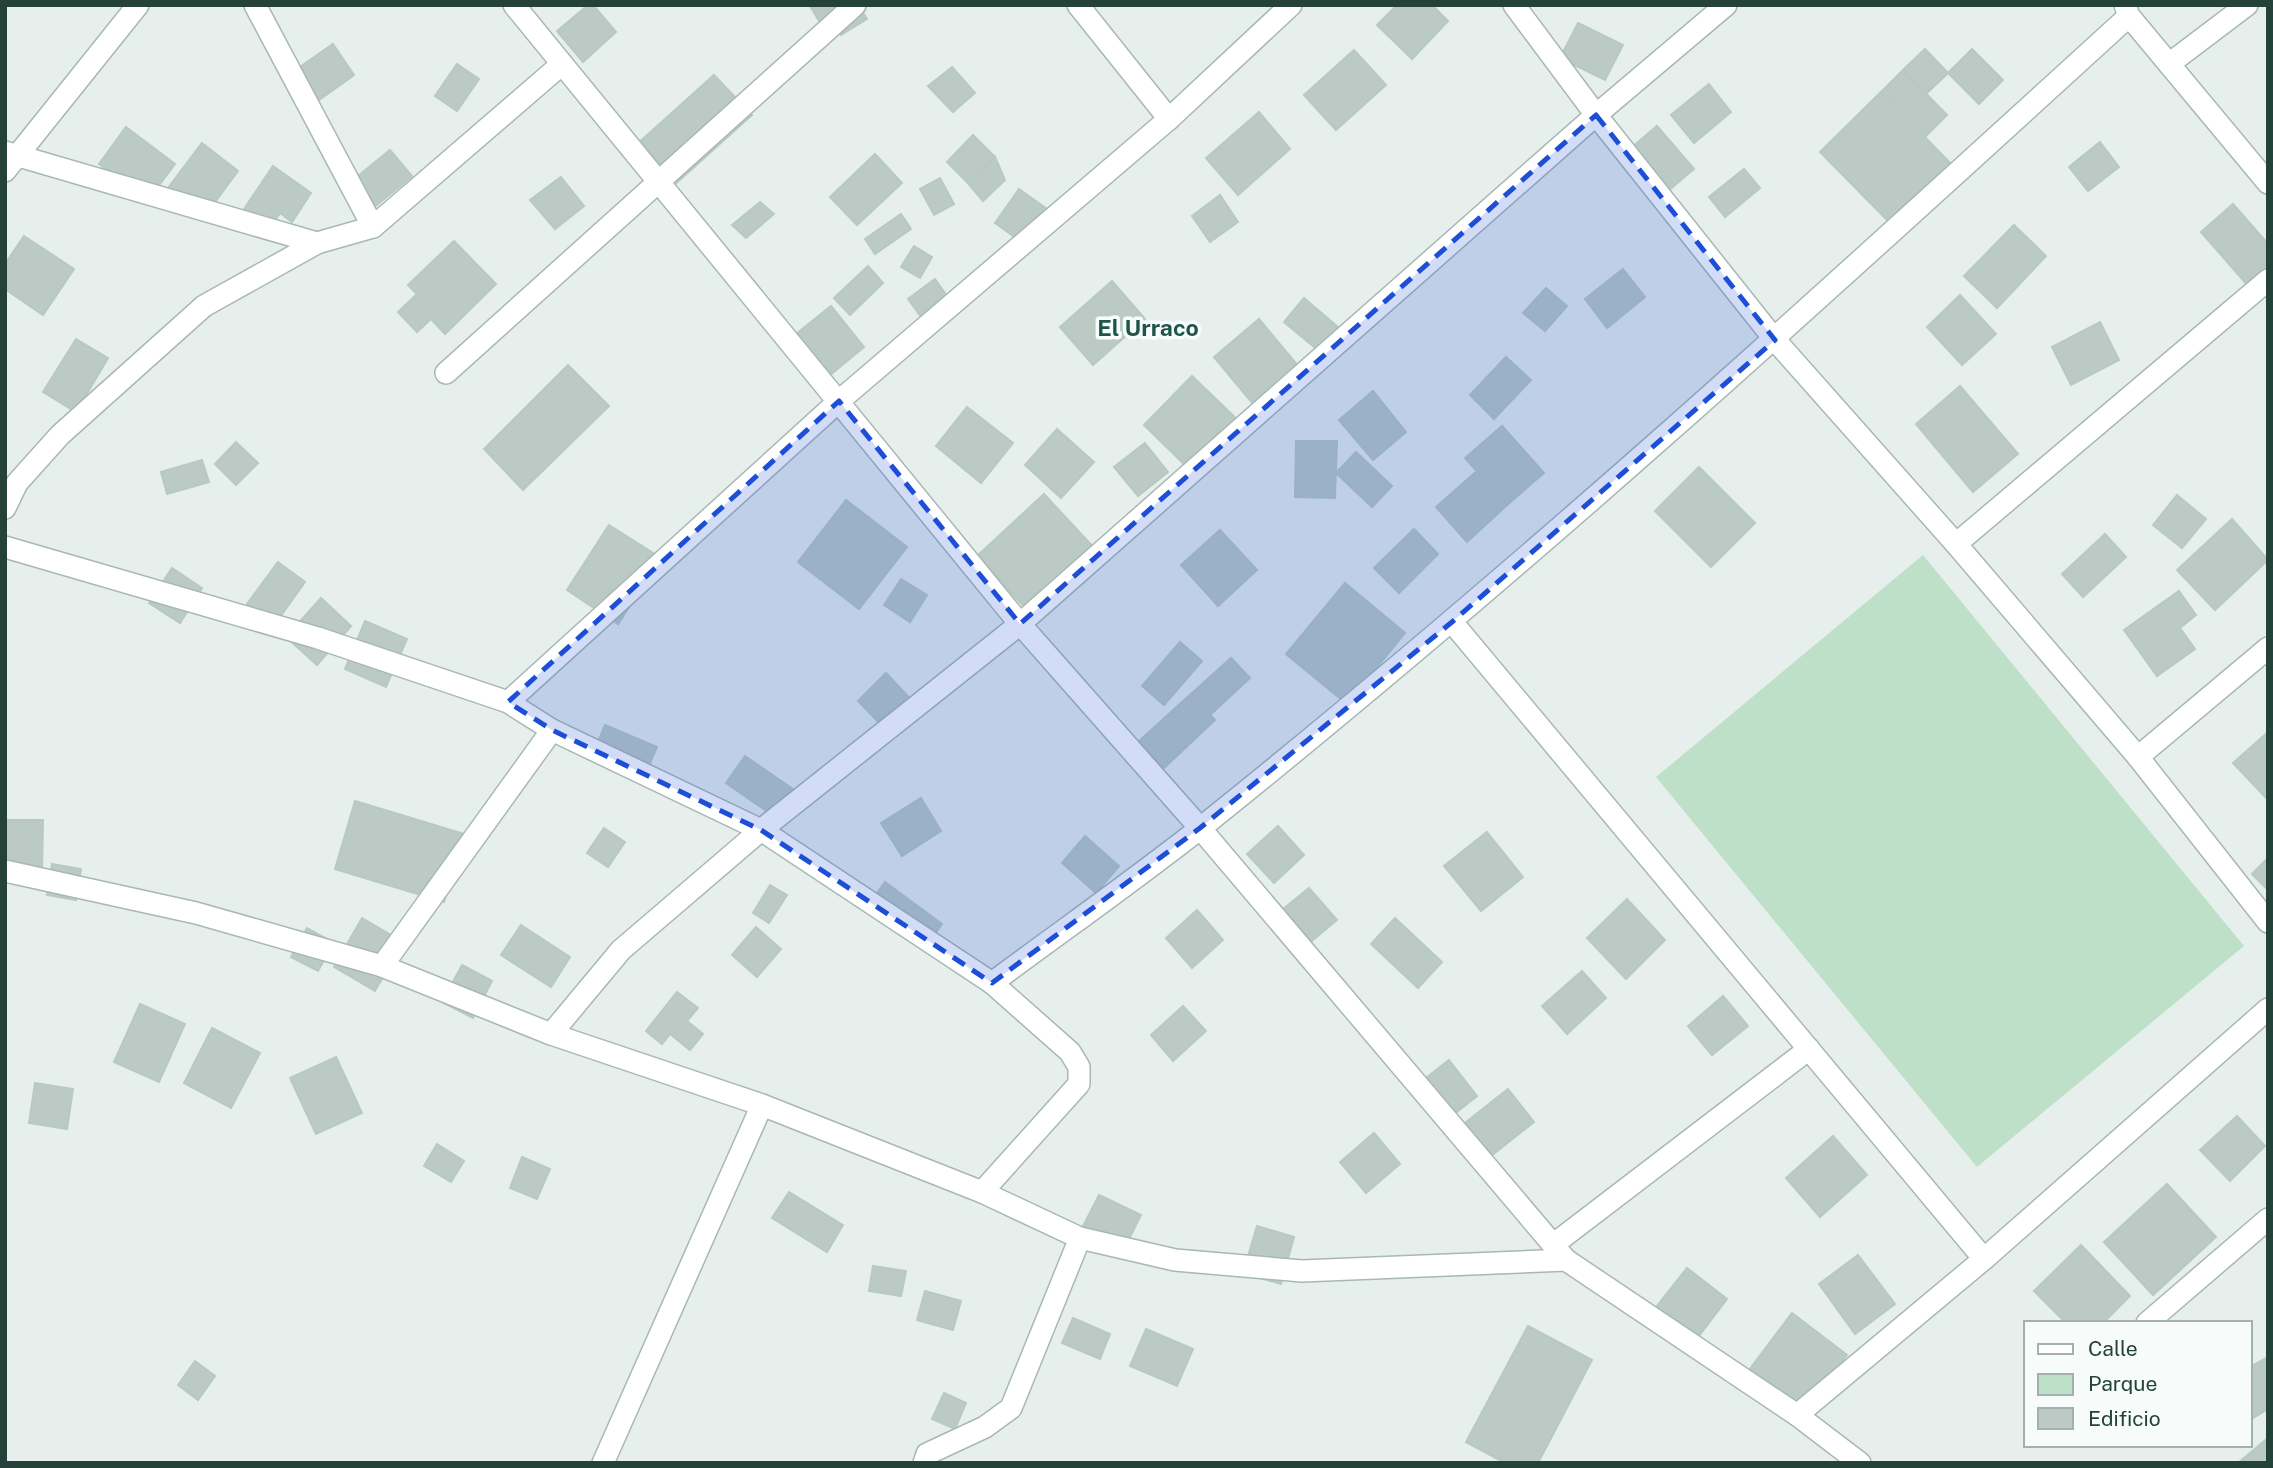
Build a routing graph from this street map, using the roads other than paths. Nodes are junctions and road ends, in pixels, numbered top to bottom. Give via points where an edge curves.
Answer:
1 (138, 5) edge
2 (255, 5) edge
3 (514, 5) edge
4 (855, 5) edge
5 (1078, 5) edge
6 (1291, 5) edge
7 (1514, 5) edge
8 (1727, 5) edge
9 (2247, 5) edge
10 (2127, 10) edge
11 (562, 64) junction
12 (2169, 64) junction
13 (1596, 116) junction
14 (1169, 119) junction
15 (13, 154) edge
16 (5, 171) edge
17 (658, 181) junction
18 (2268, 183) edge
19 (373, 227) junction
20 (317, 243) junction
21 (2268, 280) edge
22 (1775, 340) junction
23 (446, 373) dead end
24 (839, 401) junction
25 (5, 508) edge
26 (1956, 544) junction
27 (5, 547) edge
28 (1452, 622) junction
29 (1020, 624) junction
30 (2268, 648) edge
31 (508, 702) junction
32 (552, 730) junction
33 (2138, 757) junction
34 (1200, 828) junction
35 (761, 830) junction
36 (5, 871) edge
37 (2268, 922) edge
38 (382, 966) junction
39 (992, 983) junction
40 (2268, 1009) edge
41 (551, 1034) junction
42 (1809, 1049) junction
43 (762, 1105) junction
44 (982, 1192) junction
45 (2268, 1219) edge
46 (1080, 1238) junction
47 (1560, 1252) junction
48 (1984, 1259) junction
49 (2149, 1321) edge
50 (1797, 1415) junction
51 (603, 1463) edge
52 (924, 1463) edge
53 (1860, 1463) edge

1 - 15 street
2 - 19 street
3 - 11 street
4 - 17 street
5 - 14 street
6 - 14 street
7 - 13 street
8 - 13 street
9 - 12 street
10 - 12 street
10 - 22 street
11 - 17 street
11 - 19 street
12 - 18 street
13 - 22 street
13 - 29 street
14 - 24 street
15 - 16 street
15 - 20 street
17 - 23 street
17 - 24 street
19 - 20 street
20 - 25 street via 204,306 60,435 17,483
21 - 26 street
22 - 26 street
22 - 28 street
24 - 29 street
24 - 31 street
26 - 33 street
27 - 31 street via 318,638
28 - 34 street
28 - 42 street
29 - 34 street
29 - 35 street
30 - 33 street
31 - 32 street
32 - 35 street
32 - 38 street
33 - 37 street
34 - 39 street
34 - 47 street
35 - 39 street
35 - 41 street via 621,950
36 - 38 street via 196,913
38 - 41 street
39 - 44 street via 1070,1052 1079,1067 1079,1084
40 - 48 street
41 - 43 street
42 - 47 street
42 - 48 street
43 - 44 street
43 - 51 street
44 - 46 street
45 - 49 street
46 - 47 street via 1175,1260 1303,1271
46 - 52 street via 1011,1408 985,1427 928,1454
47 - 50 street
48 - 50 street
50 - 53 street

